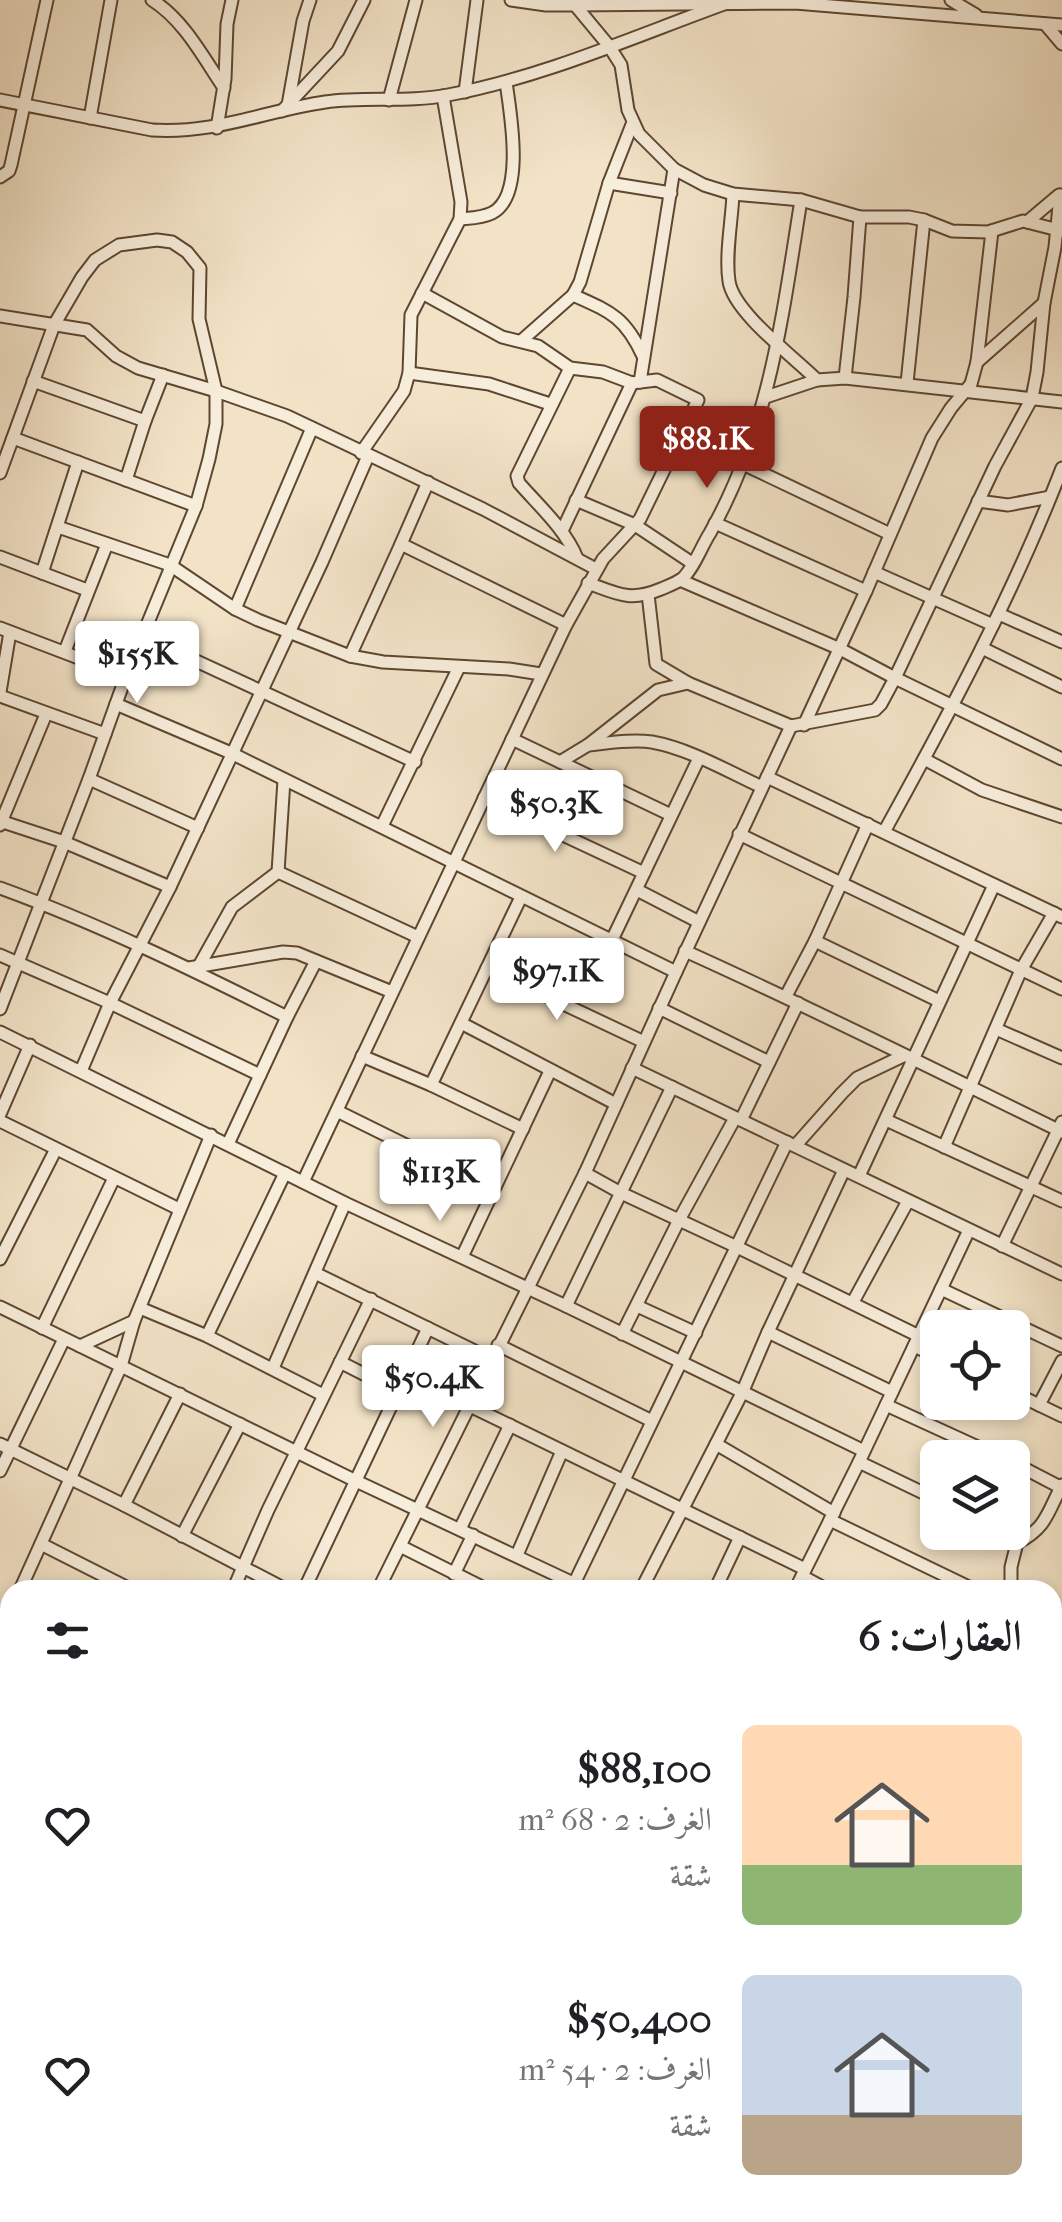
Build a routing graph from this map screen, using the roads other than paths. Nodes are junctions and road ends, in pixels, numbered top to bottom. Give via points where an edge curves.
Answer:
1 (47, 0) edge
2 (111, 0) edge
3 (152, 0) edge
4 (232, 0) edge
5 (310, 0) edge
6 (364, 0) edge
7 (416, 0) edge
8 (477, 0) edge
9 (511, 0) edge
10 (951, 0) edge
11 (799, 1) edge
12 (699, 2) edge
13 (724, 4) junction
14 (575, 6) junction
15 (980, 17) junction
16 (1045, 24) junction
17 (1062, 25) edge
18 (1062, 44) edge
19 (609, 46) junction
20 (506, 82) junction
21 (224, 88) junction
22 (465, 92) junction
23 (443, 96) junction
24 (0, 100) edge
25 (389, 100) junction
26 (26, 106) junction
27 (285, 108) junction
28 (90, 118) junction
29 (633, 122) junction
30 (218, 128) junction
31 (674, 169) junction
32 (0, 178) edge
33 (609, 183) junction
34 (672, 193) junction
35 (1061, 193) edge
36 (734, 194) junction
37 (801, 200) junction
38 (860, 216) junction
39 (460, 219) junction
40 (924, 220) junction
41 (1027, 222) junction
42 (1059, 230) edge
43 (992, 232) junction
44 (422, 293) junction
45 (574, 295) junction
46 (1044, 303) junction
47 (0, 316) edge
48 (54, 325) junction
49 (521, 341) junction
50 (778, 344) junction
51 (643, 356) junction
52 (978, 362) junction
53 (570, 368) junction
54 (409, 374) junction
55 (162, 375) junction
56 (845, 378) junction
57 (817, 380) junction
58 (33, 381) junction
59 (636, 383) junction
60 (907, 383) junction
61 (966, 390) junction
62 (216, 391) junction
63 (766, 397) junction
64 (1032, 398) junction
65 (1062, 402) edge
66 (550, 404) junction
67 (146, 420) junction
68 (312, 428) junction
69 (12, 438) junction
70 (364, 454) junction
71 (3, 455) edge
72 (78, 462) junction
73 (743, 464) junction
74 (1062, 468) edge
75 (0, 473) edge
76 (126, 480) junction
77 (428, 482) junction
78 (1050, 497) junction
79 (576, 500) junction
80 (978, 501) junction
81 (196, 506) junction
82 (715, 523) junction
83 (636, 525) junction
84 (58, 527) junction
85 (562, 531) junction
86 (890, 534) junction
87 (107, 544) junction
88 (401, 544) junction
89 (0, 557) edge
90 (577, 558) junction
91 (692, 563) junction
92 (170, 565) junction
93 (596, 569) junction
94 (874, 572) junction
95 (42, 573) junction
96 (680, 580) junction
97 (588, 583) junction
98 (88, 590) junction
99 (866, 591) junction
100 (648, 594) junction
101 (934, 598) junction
102 (235, 609) junction
103 (996, 620) junction
104 (566, 625) junction
105 (5, 630) edge
106 (288, 632) junction
107 (142, 636) junction
108 (1062, 642) edge
109 (982, 648) junction
110 (840, 649) junction
111 (65, 651) junction
112 (350, 656) junction
113 (459, 667) junction
114 (542, 674) junction
115 (126, 676) junction
116 (895, 678) junction
117 (688, 682) junction
118 (1062, 688) edge
119 (262, 691) junction
120 (0, 694) edge
121 (116, 704) junction
122 (954, 706) junction
123 (46, 714) junction
124 (797, 726) junction
125 (105, 734) junction
126 (512, 739) junction
127 (588, 745) junction
128 (232, 754) junction
129 (699, 758) junction
130 (1062, 759) edge
131 (924, 760) junction
132 (415, 762) junction
133 (560, 762) junction
134 (89, 779) junction
135 (284, 780) junction
136 (764, 782) junction
137 (484, 798) junction
138 (670, 815) junction
139 (1062, 817) edge
140 (0, 822) edge
141 (868, 824) junction
142 (382, 826) junction
143 (198, 828) junction
144 (884, 832) junction
145 (740, 834) junction
146 (64, 842) junction
147 (453, 864) junction
148 (278, 872) junction
149 (644, 873) junction
150 (842, 882) junction
151 (994, 885) junction
152 (0, 888) edge
153 (170, 888) junction
154 (637, 890) junction
155 (521, 897) junction
156 (42, 903) junction
157 (1058, 916) edge
158 (698, 922) junction
159 (418, 937) junction
160 (815, 940) junction
161 (611, 942) junction
162 (966, 944) junction
163 (140, 945) junction
164 (685, 951) junction
165 (0, 955) edge
166 (316, 961) junction
167 (19, 963) junction
168 (194, 967) junction
169 (487, 968) junction
170 (1022, 970) junction
171 (676, 972) junction
172 (1062, 989) edge
173 (392, 992) junction
174 (792, 999) junction
175 (940, 1001) junction
176 (110, 1003) junction
177 (659, 1008) junction
178 (0, 1009) edge
179 (287, 1017) junction
180 (461, 1024) junction
181 (996, 1030) junction
182 (0, 1032) edge
183 (644, 1042) junction
184 (30, 1046) junction
185 (362, 1056) junction
186 (908, 1058) junction
187 (1062, 1058) edge
188 (769, 1062) junction
189 (632, 1068) junction
190 (80, 1071) junction
191 (550, 1071) junction
192 (260, 1076) junction
193 (431, 1085) junction
194 (672, 1087) junction
195 (971, 1088) junction
196 (616, 1104) junction
197 (337, 1110) junction
198 (0, 1117) edge
199 (738, 1119) junction
200 (886, 1120) junction
201 (1061, 1128) edge
202 (523, 1129) junction
203 (211, 1135) junction
204 (228, 1144) junction
205 (791, 1144) junction
206 (944, 1147) junction
207 (56, 1149) junction
208 (844, 1170) junction
209 (285, 1173) junction
210 (585, 1173) junction
211 (859, 1176) junction
212 (114, 1178) junction
213 (303, 1182) junction
214 (1030, 1186) junction
215 (493, 1188) junction
216 (622, 1193) junction
217 (908, 1200) junction
218 (1062, 1201) edge
219 (345, 1202) junction
220 (179, 1209) junction
221 (678, 1220) junction
222 (969, 1230) junction
223 (5, 1238) edge
224 (1002, 1246) junction
225 (737, 1247) junction
226 (462, 1256) junction
227 (0, 1259) edge
228 (316, 1273) junction
229 (1062, 1274) edge
230 (793, 1275) junction
231 (526, 1288) junction
232 (942, 1289) junction
233 (371, 1298) junction
234 (853, 1302) junction
235 (566, 1306) junction
236 (638, 1306) junction
237 (140, 1308) junction
238 (2, 1313) edge
239 (134, 1321) junction
240 (42, 1328) junction
241 (428, 1328) junction
242 (768, 1332) junction
243 (696, 1333) junction
244 (622, 1334) junction
245 (207, 1336) junction
246 (64, 1339) junction
247 (917, 1341) junction
248 (920, 1343) edge
249 (498, 1345) junction
250 (80, 1346) junction
251 (1062, 1346) edge
252 (491, 1359) junction
253 (1062, 1361) edge
254 (340, 1362) junction
255 (682, 1363) junction
256 (121, 1366) junction
257 (274, 1368) junction
258 (397, 1392) junction
259 (742, 1393) junction
260 (180, 1394) junction
261 (323, 1395) junction
262 (889, 1398) junction
263 (1030, 1401) edge
264 (468, 1405) junction
265 (1039, 1405) junction
266 (1062, 1416) edge
267 (652, 1421) junction
268 (240, 1424) junction
269 (510, 1425) junction
270 (968, 1440) edge
271 (716, 1444) junction
272 (5, 1447) edge
273 (297, 1452) junction
274 (562, 1452) junction
275 (862, 1456) junction
276 (0, 1471) edge
277 (1030, 1471) edge
278 (68, 1478) junction
279 (356, 1481) junction
280 (623, 1481) junction
281 (1061, 1486) edge
282 (920, 1490) edge
283 (124, 1505) junction
284 (683, 1508) junction
285 (418, 1509) junction
286 (832, 1517) junction
287 (467, 1532) junction
288 (1030, 1535) edge
289 (182, 1536) junction
290 (740, 1536) junction
291 (40, 1544) junction
292 (400, 1546) junction
293 (1016, 1550) edge
294 (517, 1555) junction
295 (244, 1567) junction
296 (803, 1572) junction
297 (454, 1574) junction
298 (24, 1580) edge
299 (112, 1580) edge
300 (238, 1580) edge
301 (268, 1580) edge
302 (309, 1580) edge
303 (383, 1580) edge
304 (467, 1580) edge
305 (561, 1580) edge
306 (575, 1580) edge
307 (646, 1580) edge
308 (719, 1580) edge
309 (799, 1580) edge
310 (814, 1580) edge
311 (955, 1580) edge
312 (1012, 1580) edge

1 - 26 street
2 - 28 street
3 - 21 street via 177,21
4 - 21 street
5 - 27 street
6 - 27 street via 338,51
7 - 25 street
8 - 22 street
9 - 14 street
10 - 15 street
11 - 13 street
11 - 15 street
12 - 13 street
12 - 14 street
13 - 19 street
14 - 19 street
15 - 16 street
16 - 17 street
16 - 18 street
19 - 20 street
19 - 29 street via 623,72
20 - 22 street
20 - 39 street via 513,144 505,200 490,214
21 - 30 street
22 - 23 street
23 - 25 street
23 - 39 street
24 - 26 street
25 - 27 street
26 - 28 street
26 - 32 street via 12,165
27 - 30 street
28 - 30 street via 170,132
29 - 31 street
29 - 33 street
31 - 34 street
31 - 36 street
33 - 34 street
33 - 45 street
34 - 51 street
35 - 41 street
35 - 42 street
36 - 37 street
36 - 50 street via 729,284
37 - 38 street
37 - 50 street
38 - 40 street
38 - 56 street
39 - 44 street
40 - 43 street via 952,231
40 - 60 street
41 - 42 street
41 - 43 street
42 - 46 street
43 - 52 street
44 - 49 street
44 - 54 street via 410,320
45 - 49 street
45 - 51 street via 621,321
46 - 52 street
46 - 64 street
47 - 48 street
48 - 55 street via 88,330 116,356
48 - 58 street
48 - 62 street via 95,260 109,250 132,242 172,242 200,268 199,319
49 - 53 street
50 - 57 street
50 - 63 street
51 - 59 street
52 - 61 street
53 - 59 street
53 - 66 street
54 - 66 street via 489,384
54 - 70 street
55 - 62 street
55 - 67 street
56 - 57 street
56 - 60 street
57 - 63 street
58 - 67 street
58 - 69 street
59 - 79 street
59 - 83 street via 657,380 698,400
60 - 61 street
61 - 64 street
61 - 86 street via 932,438
62 - 68 street
62 - 81 street via 216,424
63 - 73 street
64 - 65 street
64 - 80 street
66 - 85 street via 517,476
67 - 76 street
68 - 70 street
68 - 102 street
69 - 71 street
69 - 72 street
70 - 77 street
70 - 106 street
71 - 75 street
72 - 76 street
72 - 84 street
73 - 82 street
73 - 86 street
74 - 78 street
76 - 81 street
77 - 88 street
77 - 90 street
78 - 80 street via 1008,505
78 - 103 street
79 - 83 street
79 - 85 street
80 - 101 street
81 - 92 street
82 - 91 street
82 - 99 street
83 - 91 street
83 - 93 street
84 - 87 street
84 - 95 street
85 - 90 street
86 - 94 street
87 - 92 street
87 - 98 street
88 - 104 street
88 - 112 street
89 - 95 street
90 - 93 street
91 - 96 street
92 - 102 street
92 - 107 street
93 - 97 street
94 - 99 street
94 - 101 street
95 - 98 street
96 - 100 street
96 - 110 street
97 - 100 street via 626,597
97 - 104 street
98 - 111 street
99 - 110 street
100 - 117 street via 656,664
101 - 103 street
101 - 116 street
102 - 106 street
103 - 108 street
103 - 109 street
104 - 114 street
105 - 111 street
105 - 120 street
106 - 112 street
106 - 119 street
107 - 115 street
107 - 119 street
109 - 118 street
109 - 122 street
110 - 116 street
110 - 124 street
111 - 115 street
112 - 113 street
113 - 114 street
113 - 132 street
114 - 126 street
115 - 121 street
116 - 122 street
116 - 124 street via 875,710
117 - 124 street
117 - 127 street via 658,690
119 - 128 street
119 - 132 street
120 - 123 street
121 - 125 street
121 - 128 street
122 - 130 street
122 - 131 street
123 - 125 street
123 - 140 street
124 - 136 street
125 - 134 street
126 - 133 street
126 - 137 street
127 - 129 street via 653,742
127 - 133 street
128 - 135 street
128 - 143 street
129 - 136 street
129 - 138 street
131 - 139 street via 982,790
131 - 144 street
132 - 142 street
133 - 138 street
134 - 143 street
134 - 146 street
135 - 142 street
135 - 148 street
136 - 141 street
136 - 145 street
137 - 147 street
137 - 149 street
138 - 149 street
140 - 146 street
141 - 144 street
141 - 150 street
142 - 147 street
143 - 153 street
144 - 151 street
145 - 150 street
145 - 158 street
146 - 153 street
146 - 156 street
147 - 155 street
147 - 159 street
148 - 159 street
148 - 168 street via 232,907
149 - 154 street
150 - 160 street
150 - 162 street
151 - 157 street
151 - 162 street
152 - 156 street
153 - 163 street
154 - 158 street
154 - 161 street
155 - 161 street
155 - 169 street
156 - 163 street
156 - 167 street
157 - 170 street
158 - 164 street
159 - 173 street
160 - 174 street
160 - 175 street
161 - 171 street
162 - 170 street
162 - 175 street
163 - 168 street
163 - 176 street
164 - 171 street
164 - 174 street
165 - 167 street
166 - 168 street via 283,952
166 - 173 street
166 - 179 street
167 - 176 street
167 - 178 street
168 - 179 street
169 - 180 street
169 - 183 street
170 - 172 street
170 - 181 street
171 - 177 street
173 - 185 street
174 - 186 street
174 - 188 street
175 - 186 street
176 - 190 street
176 - 192 street
177 - 183 street
177 - 188 street
179 - 192 street
180 - 191 street
180 - 193 street
181 - 187 street
181 - 195 street
182 - 184 street
183 - 189 street
184 - 190 street
184 - 198 street
185 - 193 street
185 - 197 street
186 - 195 street
186 - 200 street
186 - 205 street via 858,1078
188 - 199 street
189 - 194 street
189 - 196 street
190 - 203 street
191 - 196 street
191 - 202 street
192 - 204 street
193 - 202 street
194 - 199 street
194 - 216 street
195 - 201 street
195 - 206 street
196 - 210 street
197 - 213 street
197 - 215 street
198 - 207 street
199 - 205 street
199 - 221 street
200 - 206 street
200 - 211 street
201 - 214 street
202 - 215 street
203 - 204 street
203 - 220 street
204 - 209 street
205 - 208 street
205 - 225 street
206 - 214 street
207 - 212 street
207 - 223 street
208 - 211 street
208 - 230 street
209 - 213 street
209 - 245 street
210 - 216 street
210 - 231 street
211 - 217 street
212 - 220 street
212 - 240 street
213 - 219 street
214 - 218 street
214 - 224 street
215 - 226 street
216 - 221 street
216 - 235 street
217 - 222 street
217 - 234 street
219 - 226 street
219 - 228 street
220 - 237 street
221 - 225 street
221 - 236 street
222 - 224 street
222 - 232 street
223 - 227 street
224 - 229 street
225 - 230 street
225 - 243 street
226 - 231 street
228 - 233 street
228 - 257 street
230 - 234 street
230 - 242 street
231 - 235 street
231 - 249 street
232 - 247 street
232 - 251 street
233 - 241 street
233 - 254 street
234 - 247 street
235 - 244 street
236 - 243 street
236 - 244 street
237 - 239 street
237 - 245 street
238 - 240 street
239 - 250 street
239 - 256 street
240 - 246 street
241 - 252 street
241 - 258 street
242 - 259 street
242 - 262 street
243 - 255 street
244 - 255 street
245 - 257 street
246 - 250 street
246 - 272 street
247 - 248 street
247 - 262 street
249 - 252 street
249 - 267 street
250 - 256 street
252 - 264 street
253 - 265 street
254 - 258 street
254 - 261 street
255 - 259 street
255 - 267 street
256 - 260 street
256 - 278 street
257 - 261 street
258 - 279 street
259 - 271 street
259 - 275 street
260 - 268 street
260 - 283 street
261 - 273 street
262 - 270 street
262 - 275 street
263 - 265 street
264 - 269 street
264 - 285 street
265 - 266 street
267 - 280 street
268 - 273 street
268 - 289 street
269 - 274 street
269 - 287 street
271 - 284 street
271 - 286 street
272 - 276 street
272 - 278 street
273 - 279 street
273 - 295 street
274 - 280 street
274 - 294 street
275 - 282 street
275 - 286 street
277 - 281 street
278 - 283 street
278 - 291 street
279 - 285 street
279 - 302 street
280 - 284 street
280 - 306 street
281 - 288 street via 1047,1519
283 - 289 street
284 - 290 street
284 - 307 street
285 - 287 street
285 - 292 street
286 - 296 street
286 - 311 street
287 - 294 street
287 - 297 street
289 - 295 street
290 - 296 street
290 - 308 street
291 - 298 street
291 - 299 street
292 - 297 street
292 - 303 street
293 - 312 street
294 - 305 street
295 - 300 street
295 - 301 street
296 - 309 street
296 - 310 street
297 - 304 street

